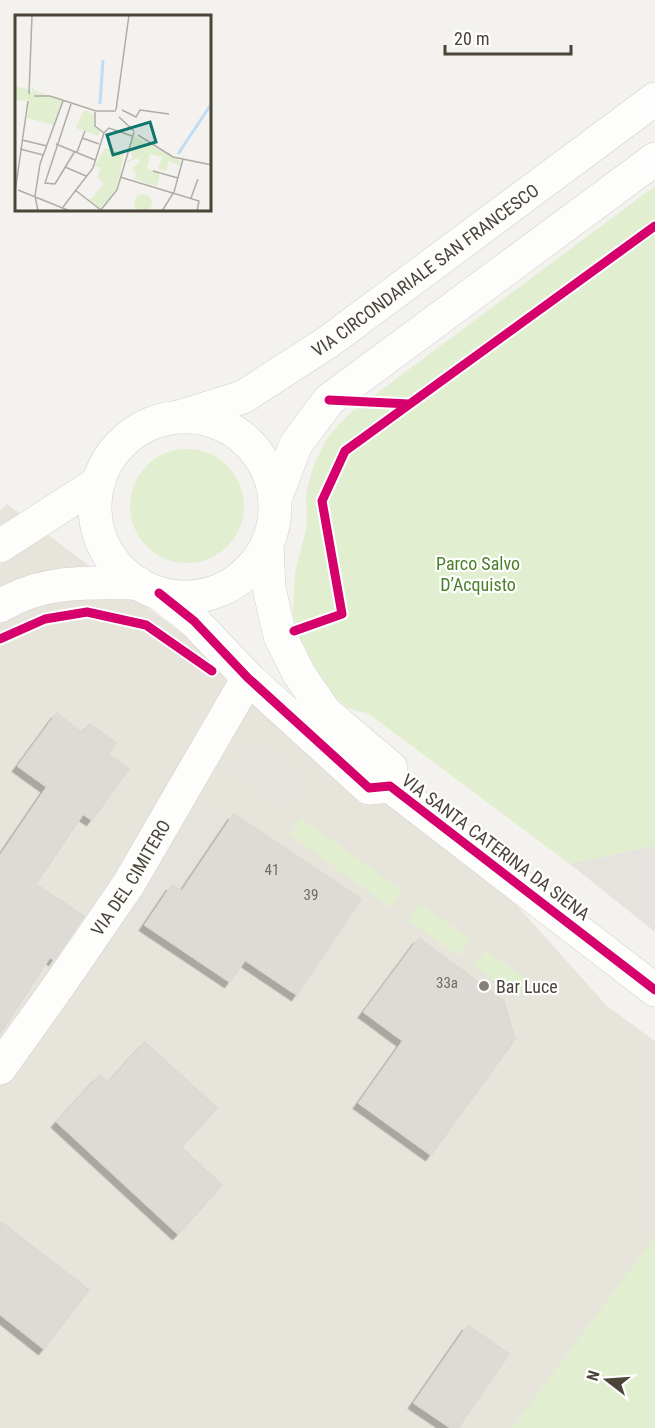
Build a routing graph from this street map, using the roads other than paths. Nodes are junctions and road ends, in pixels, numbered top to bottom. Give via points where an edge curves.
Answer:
1 (655, 99) edge
2 (655, 159) edge
3 (182, 417) junction
4 (99, 482) junction
5 (275, 500) junction
6 (267, 545) junction
7 (0, 546) edge
8 (148, 588) junction
9 (0, 606) edge
10 (248, 678) junction
11 (390, 786) junction
12 (655, 990) edge
13 (0, 1068) edge

1 - 3 street, VIA CIRCONDARIALE SAN FRANCESCO via 328,342 243,397
2 - 5 street via 329,399 296,444
3 - 4 street via 155,422 130,436 111,456
3 - 5 street via 226,426 245,439 271,477
4 - 7 street
4 - 8 street via 96,501 102,539 123,571
5 - 6 street
6 - 8 street via 251,569 228,586 201,595 172,596
6 - 11 street, VIA SANTA CATERINA DA SIENA via 269,588 280,636 299,674 325,712 391,768
8 - 9 street via 81,582 39,588
8 - 10 street, VIA SANTA CATERINA DA SIENA via 194,621
10 - 11 street, VIA SANTA CATERINA DA SIENA via 369,788
10 - 13 street, VIA DEL CIMITERO via 128,885
11 - 12 street, VIA SANTA CATERINA DA SIENA

